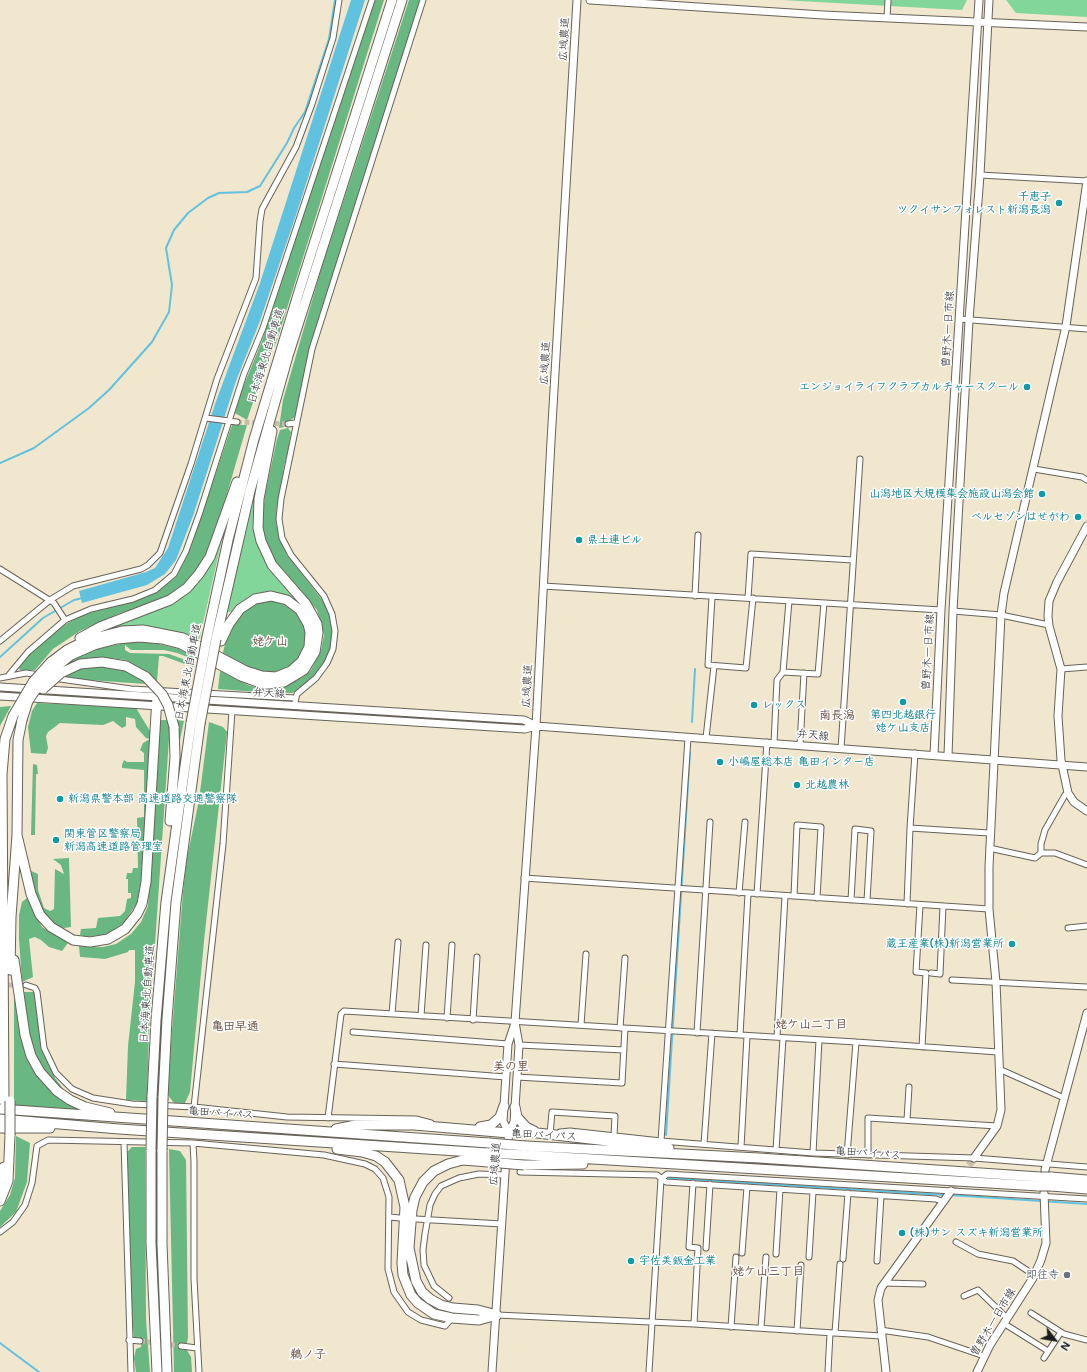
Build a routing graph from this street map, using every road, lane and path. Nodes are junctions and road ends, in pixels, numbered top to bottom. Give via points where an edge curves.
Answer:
1 (339, 0) edge
2 (372, 0) edge
3 (392, 0) edge
4 (402, 0) edge
5 (423, 0) edge
6 (577, 0) edge
7 (590, 0) edge
8 (888, 0) edge
9 (979, 0) edge
10 (989, 0) edge
11 (887, 18) junction
12 (978, 22) junction
13 (988, 23) junction
14 (1087, 27) edge
15 (980, 175) junction
16 (1087, 181) edge
17 (959, 319) junction
18 (969, 320) junction
19 (1066, 326) junction
20 (1087, 329) edge
21 (281, 349) junction
22 (288, 356) junction
23 (206, 418) junction
24 (228, 421) junction
25 (237, 422) tunnel mouth
26 (295, 423) junction
27 (288, 424) tunnel mouth
28 (860, 459) dead end
29 (1034, 470) junction
30 (1087, 480) edge
31 (1087, 526) edge
32 (698, 536) dead end
33 (853, 560) junction
34 (0, 569) edge
35 (543, 586) junction
36 (695, 596) junction
37 (712, 596) junction
38 (750, 598) junction
39 (52, 601) junction
40 (789, 601) junction
41 (824, 603) junction
42 (850, 605) junction
43 (941, 610) junction
44 (953, 611) junction
45 (1001, 615) junction
46 (64, 618) junction
47 (1049, 625) junction
48 (215, 639) junction
49 (0, 641) edge
50 (714, 666) junction
51 (56, 667) junction
52 (1087, 667) edge
53 (1061, 669) junction
54 (783, 672) junction
55 (804, 673) junction
56 (8, 676) junction
57 (0, 678) edge
58 (0, 687) edge
59 (0, 696) edge
60 (295, 698) junction
61 (157, 702) junction
62 (294, 706) junction
63 (232, 711) junction
64 (199, 723) junction
65 (536, 726) junction
66 (688, 738) junction
67 (706, 738) junction
68 (771, 742) junction
69 (800, 745) junction
70 (841, 749) junction
71 (915, 753) junction
72 (934, 755) junction
73 (948, 756) junction
74 (994, 760) junction
75 (1062, 765) junction
76 (1087, 767) edge
77 (1068, 793) junction
78 (1087, 812) edge
79 (710, 822) dead end
80 (745, 822) dead end
81 (910, 828) junction
82 (989, 833) junction
83 (2, 835) junction
84 (17, 835) junction
85 (989, 848) junction
86 (0, 851) edge
87 (1041, 853) junction
88 (1087, 865) edge
89 (524, 878) junction
90 (680, 889) junction
91 (706, 891) junction
92 (739, 893) junction
93 (748, 894) junction
94 (757, 894) junction
95 (785, 896) junction
96 (794, 896) junction
97 (818, 898) junction
98 (851, 900) junction
99 (867, 901) junction
100 (166, 902) junction
101 (907, 904) junction
102 (920, 905) junction
103 (943, 906) junction
104 (989, 910) junction
105 (1087, 926) edge
106 (1068, 928) dead end
107 (11, 933) junction
108 (398, 942) dead end
109 (426, 945) dead end
110 (452, 945) dead end
111 (4, 953) junction
112 (586, 954) dead end
113 (477, 957) dead end
114 (624, 958) dead end
115 (931, 973) dead end
116 (952, 980) dead end
117 (996, 982) junction
118 (26, 985) dead end
119 (1087, 987) edge
120 (0, 992) edge
121 (1087, 1013) edge
122 (392, 1014) junction
123 (421, 1016) junction
124 (447, 1018) junction
125 (473, 1020) junction
126 (515, 1022) junction
127 (581, 1025) junction
128 (622, 1028) junction
129 (353, 1032) dead end
130 (672, 1032) junction
131 (698, 1033) junction
132 (712, 1033) junction
133 (740, 1035) junction
134 (747, 1036) junction
135 (777, 1037) junction
136 (783, 1038) junction
137 (819, 1040) junction
138 (856, 1042) junction
139 (508, 1044) junction
140 (519, 1045) junction
141 (922, 1047) junction
142 (624, 1050) junction
143 (998, 1052) junction
144 (334, 1064) junction
145 (999, 1069) junction
146 (506, 1077) junction
147 (517, 1077) junction
148 (909, 1087) dead end
149 (1064, 1098) junction
150 (5, 1104) edge
151 (504, 1106) junction
152 (194, 1107) junction
153 (515, 1107) junction
154 (328, 1118) junction
155 (0, 1119) edge
156 (907, 1120) junction
157 (997, 1126) junction
158 (250, 1128) junction
159 (443, 1128) junction
160 (119, 1129) junction
161 (468, 1129) junction
162 (320, 1131) junction
163 (536, 1132) junction
164 (5, 1133) edge
165 (509, 1133) junction
166 (550, 1134) junction
167 (614, 1136) junction
168 (661, 1140) junction
169 (124, 1142) junction
170 (317, 1142) junction
171 (192, 1143) junction
172 (704, 1144) junction
173 (741, 1146) junction
174 (776, 1150) junction
175 (488, 1153) junction
176 (813, 1153) junction
177 (847, 1155) junction
178 (710, 1156) junction
179 (868, 1156) junction
180 (974, 1158) junction
181 (524, 1160) junction
182 (1047, 1163) junction
183 (1087, 1167) edge
184 (505, 1175) junction
185 (661, 1179) junction
186 (1087, 1180) edge
187 (693, 1183) junction
188 (710, 1184) junction
189 (0, 1187) edge
190 (747, 1187) junction
191 (1045, 1187) junction
192 (1087, 1189) edge
193 (780, 1190) junction
194 (813, 1192) junction
195 (848, 1193) junction
196 (948, 1195) junction
197 (881, 1196) junction
198 (1087, 1199) edge
199 (0, 1201) edge
200 (389, 1217) junction
201 (400, 1218) dead end
202 (416, 1219) dead end
203 (428, 1220) junction
204 (502, 1224) junction
205 (0, 1232) edge
206 (956, 1242) dead end
207 (706, 1248) dead end
208 (742, 1253) dead end
209 (776, 1254) dead end
210 (736, 1257) dead end
211 (766, 1257) dead end
212 (809, 1257) dead end
213 (877, 1261) dead end
214 (801, 1265) dead end
215 (1034, 1275) junction
216 (884, 1283) junction
217 (924, 1284) dead end
218 (964, 1296) dead end
219 (449, 1298) dead end
220 (1031, 1313) dead end
221 (497, 1315) junction
222 (452, 1318) junction
223 (652, 1322) junction
224 (1007, 1322) junction
225 (694, 1324) junction
226 (731, 1326) junction
227 (761, 1328) junction
228 (797, 1331) junction
229 (1061, 1332) junction
230 (833, 1333) junction
231 (880, 1333) junction
232 (129, 1340) junction
233 (1087, 1340) edge
234 (140, 1341) tunnel mouth
235 (181, 1346) tunnel mouth
236 (197, 1348) junction
237 (1048, 1351) junction
238 (984, 1356) junction
239 (1044, 1358) dead end
240 (131, 1372) edge
241 (157, 1372) edge
242 (167, 1372) edge
243 (199, 1372) edge
244 (492, 1372) edge
245 (649, 1372) edge
246 (828, 1372) edge
247 (886, 1372) edge
248 (977, 1372) edge

1 - 23 street via 333,38 312,104 296,147 262,209 256,278 217,379
2 - 24 street via 263,328
3 - 21 highway, 日本海東北自動車道
4 - 22 highway, 日本海東北自動車道
5 - 26 street via 312,349
6 - 35 street, 広域農道
7 - 11 street
8 - 11 street
9 - 12 street, 曽野木一日市線
10 - 13 street, 曽野木一日市線
11 - 12 street
12 - 13 street
12 - 17 street, 曽野木一日市線
13 - 14 street
13 - 15 street, 曽野木一日市線
15 - 16 street
15 - 18 street, 曽野木一日市線
16 - 19 street
17 - 18 street
17 - 43 street, 曽野木一日市線
18 - 19 street
18 - 44 street, 曽野木一日市線
19 - 20 street
19 - 29 street
21 - 48 highway, 日本海東北自動車道 via 241,488
21 - 51 highway via 217,540 199,574 187,588 170,600 100,627 75,642
22 - 48 highway, 日本海東北自動車道 via 250,492
22 - 51 highway via 259,499 258,528 272,565 306,604 317,624 317,644 309,665 292,679 278,684 263,684 240,676 181,644 139,637 94,645 71,655
23 - 24 street
23 - 39 street via 160,553 141,569 73,586
24 - 25 street
24 - 46 street via 200,512 186,551 174,574 155,590
26 - 27 street
26 - 60 street via 279,508 280,528 290,554 327,601 335,631 333,649 327,663 316,678 300,690
28 - 33 street
29 - 30 street via 1082,477
29 - 45 street
31 - 47 street via 1052,595
32 - 36 street
33 - 38 street via 751,554
33 - 42 street
34 - 39 street
35 - 36 street
35 - 65 street, 広域農道
36 - 37 street
37 - 38 street
37 - 50 street via 708,665
38 - 40 street
38 - 50 street via 746,668
39 - 46 street
39 - 49 street
40 - 41 street
40 - 54 street
41 - 42 street
41 - 55 street via 818,674
42 - 43 street
42 - 70 street
43 - 72 street, 曽野木一日市線
44 - 45 street
44 - 73 street, 曽野木一日市線
45 - 47 street
45 - 74 street
46 - 56 street via 28,652
47 - 53 street
48 - 51 highway via 240,609 267,596 279,597 294,604 305,616 310,632 309,647 302,661 291,671 276,677 254,674 183,638 143,630 122,631 87,640 67,650
48 - 64 highway
48 - 64 highway, 日本海東北自動車道, bridge
50 - 67 street
51 - 83 highway, bridge via 33,682 8,728 4,750
51 - 84 highway, bridge via 28,701 22,720 18,740
51 - 100 highway, bridge via 102,662 126,666 146,677 162,694 168,705 174,727 175,757
52 - 53 street
53 - 75 street via 1058,731
54 - 55 street
54 - 68 street via 777,680
55 - 69 street
56 - 57 street
56 - 60 street via 26,673 131,688
58 - 61 street, 弁天線
59 - 61 street, 弁天線
60 - 62 street
61 - 62 street, 弁天線
61 - 63 street, 弁天線
61 - 84 highway via 146,882 138,914 125,929 108,939 90,942 73,940 50,927 40,915 33,900
62 - 65 street, 弁天線 via 524,720
63 - 65 street, 弁天線 via 525,729
63 - 152 street via 223,844
64 - 100 highway, 日本海東北自動車道
64 - 242 highway, 日本海東北自動車道, bridge via 170,963 163,1098 162,1244
65 - 66 street, 弁天線
65 - 89 street, 広域農道
66 - 67 street, 弁天線
66 - 90 street
67 - 68 street, 弁天線
68 - 69 street, 弁天線
68 - 94 street
69 - 70 street, 弁天線
70 - 71 street, 弁天線
71 - 72 street, 弁天線
71 - 81 street
72 - 73 street, 弁天線
73 - 74 street, 弁天線
74 - 75 street, 弁天線
74 - 82 street
75 - 76 street, 弁天線
75 - 77 street
77 - 78 street via 1074,802
77 - 87 street via 1046,830
79 - 91 street
80 - 92 street
81 - 82 street
81 - 101 street
82 - 85 street
83 - 86 highway
83 - 111 highway
84 - 107 highway
85 - 87 street via 1035,858
85 - 104 street
87 - 88 street via 1055,853
89 - 90 street
89 - 126 street, 広域農道
90 - 91 street
90 - 130 street
91 - 92 street
91 - 131 street
92 - 93 street
93 - 94 street
93 - 133 street
94 - 95 street
95 - 96 street
95 - 135 street
96 - 97 street
96 - 97 street via 797,825 822,827
97 - 98 street
98 - 99 street
98 - 99 street via 855,829 871,830
99 - 101 street
100 - 241 highway, 日本海東北自動車道, bridge via 152,1097 152,1243
101 - 102 street
102 - 103 street
102 - 141 street via 916,972 926,973
103 - 104 street
103 - 115 street via 940,974
104 - 117 street
105 - 106 street
107 - 150 highway
107 - 158 highway via 22,1022 28,1047 40,1072 56,1091 78,1104 108,1112
108 - 122 street
109 - 123 street
110 - 124 street
111 - 120 highway
111 - 150 highway
112 - 127 street
113 - 125 street
114 - 128 street
116 - 117 street
117 - 119 street
117 - 143 street
118 - 152 street via 35,988 37,992 44,1048 56,1073 72,1089 93,1098 110,1101
121 - 149 street, 曽野木一日市線
122 - 123 street
122 - 144 street via 344,1011 341,1014
123 - 124 street
124 - 125 street
125 - 126 street
126 - 127 street
126 - 139 street
126 - 140 street, 広域農道
127 - 128 street
128 - 130 street
128 - 142 street
129 - 139 street
130 - 131 street
130 - 168 street
131 - 132 street
132 - 133 street
132 - 172 street
133 - 134 street
134 - 135 street
134 - 173 street
135 - 136 street
136 - 137 street
136 - 174 street
137 - 138 street
137 - 176 street
138 - 141 street
138 - 177 street
139 - 146 street
140 - 142 street
140 - 147 street, 広域農道
141 - 143 street
142 - 147 street via 622,1083
143 - 145 street
144 - 146 street
144 - 154 street
145 - 149 street
145 - 157 street via 1001,1110
146 - 151 street
147 - 153 street, 広域農道
148 - 156 street
149 - 182 street, 曽野木一日市線
150 - 158 highway, 亀田バイパス
150 - 164 highway
151 - 161 highway via 500,1116 491,1125
151 - 165 street via 503,1121
152 - 154 street via 288,1117
153 - 163 highway via 517,1117 526,1127
153 - 165 street, 広域農道 via 514,1122
154 - 159 street via 416,1119
155 - 160 highway, 亀田バイパス
156 - 157 street
156 - 179 street via 868,1118
157 - 180 street
158 - 162 highway, 亀田バイパス
159 - 161 highway
159 - 162 highway via 356,1125
160 - 164 highway
160 - 170 highway, 亀田バイパス
161 - 165 highway
162 - 175 highway, 亀田バイパス
163 - 165 highway
163 - 166 highway
164 - 189 highway via 4,1168
164 - 199 highway via 8,1181
165 - 184 street, 広域農道
166 - 167 street via 570,1131
166 - 167 street via 552,1112 615,1116
166 - 178 highway via 672,1148
167 - 168 street
168 - 172 street
169 - 171 street
169 - 205 street via 42,1142 37,1146 32,1183 25,1205 13,1222
169 - 232 street
170 - 175 highway, 亀田バイパス
170 - 222 highway via 336,1149 376,1156 394,1172 399,1180 405,1207 402,1263 406,1286 425,1309
171 - 200 street via 324,1155 365,1164 375,1169 383,1178 387,1187
171 - 236 street
172 - 173 street
173 - 174 street
174 - 176 street
175 - 181 highway, 亀田バイパス, bridge
175 - 181 highway, bridge
175 - 221 highway via 448,1164 434,1171 423,1182 412,1210 410,1248 416,1280 422,1292 430,1299 453,1308
176 - 177 street
177 - 179 street
178 - 181 highway, 亀田バイパス
178 - 191 highway, 亀田バイパス
179 - 180 street
180 - 182 street
181 - 185 street via 549,1173 657,1175
181 - 191 highway, 亀田バイパス via 628,1162
182 - 183 street
182 - 191 street, 曽野木一日市線
184 - 203 street via 479,1174 459,1178 441,1186 430,1205
184 - 204 street, 広域農道
185 - 187 street via 666,1182
185 - 196 street via 667,1174
185 - 223 street
186 - 191 highway, 亀田バイパス
187 - 188 street
187 - 225 street via 689,1247 698,1248
188 - 190 street
188 - 207 street
190 - 193 street
190 - 208 street
191 - 192 highway, 亀田バイパス
191 - 196 street
191 - 198 street
191 - 215 street, 曽野木一日市線 via 1046,1243
193 - 194 street
193 - 209 street
194 - 195 street
194 - 212 street
195 - 197 street
195 - 230 street
196 - 197 street via 936,1199
196 - 216 street
197 - 213 street
200 - 201 street
200 - 222 street via 388,1269 394,1292 408,1312 421,1320 446,1326
202 - 203 street
203 - 204 street
203 - 219 street via 423,1250 424,1265 434,1286
204 - 221 street, 広域農道
206 - 215 street via 978,1254 1013,1261
210 - 226 street
211 - 227 street
214 - 228 street
215 - 224 street, 曽野木一日市線
216 - 217 street
216 - 231 street via 878,1300
218 - 224 street via 978,1290
220 - 229 street
221 - 222 highway via 479,1320
221 - 223 street
221 - 244 street, 広域農道
223 - 225 street
223 - 245 street
224 - 237 street
224 - 238 street, 曽野木一日市線
225 - 226 street
226 - 227 street
227 - 228 street
228 - 230 street
229 - 233 street
229 - 237 street
230 - 231 street
230 - 246 street
231 - 238 street via 928,1337
231 - 247 street
232 - 234 street
232 - 240 street
235 - 236 street
236 - 243 street
237 - 239 street
238 - 248 street, 曽野木一日市線

